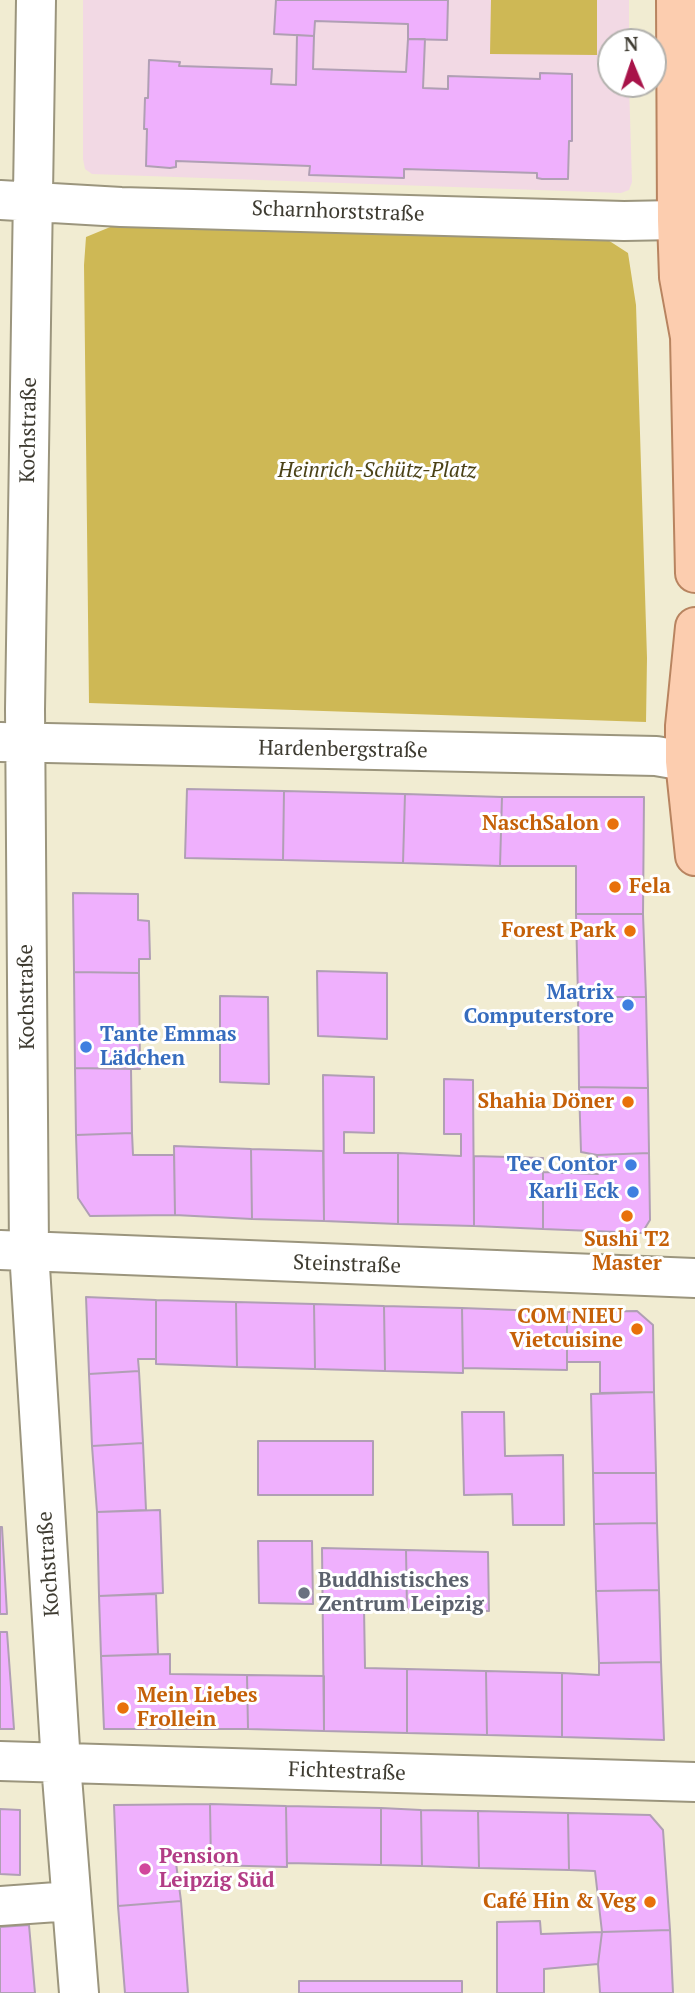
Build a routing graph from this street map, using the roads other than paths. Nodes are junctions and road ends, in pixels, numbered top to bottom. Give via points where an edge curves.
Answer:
1 (36, 0) edge
2 (676, 0) edge
3 (15, 200) edge
4 (677, 220) junction
5 (695, 573) edge
6 (695, 627) edge
7 (12, 743) edge
8 (685, 761) junction
9 (695, 856) edge
10 (15, 1250) edge
11 (695, 1278) edge
12 (0, 1761) edge
13 (61, 1764) junction
14 (695, 1782) edge
15 (71, 1901) junction
16 (0, 1906) edge
17 (79, 1993) edge

1 - 3 street, Kochstraße
2 - 4 main road
3 - 4 street, Scharnhorststraße via 121,208
3 - 7 street, Kochstraße
4 - 5 main road via 679,277 690,337
6 - 8 main road
7 - 8 street, Hardenbergstraße via 656,756
7 - 10 street, Kochstraße
8 - 9 main road
10 - 11 street, Steinstraße
10 - 13 street, Kochstraße
12 - 13 street, Fichtestraße
13 - 14 street, Fichtestraße
13 - 15 street, Kochstraße
15 - 16 street
15 - 17 street, Kochstraße

